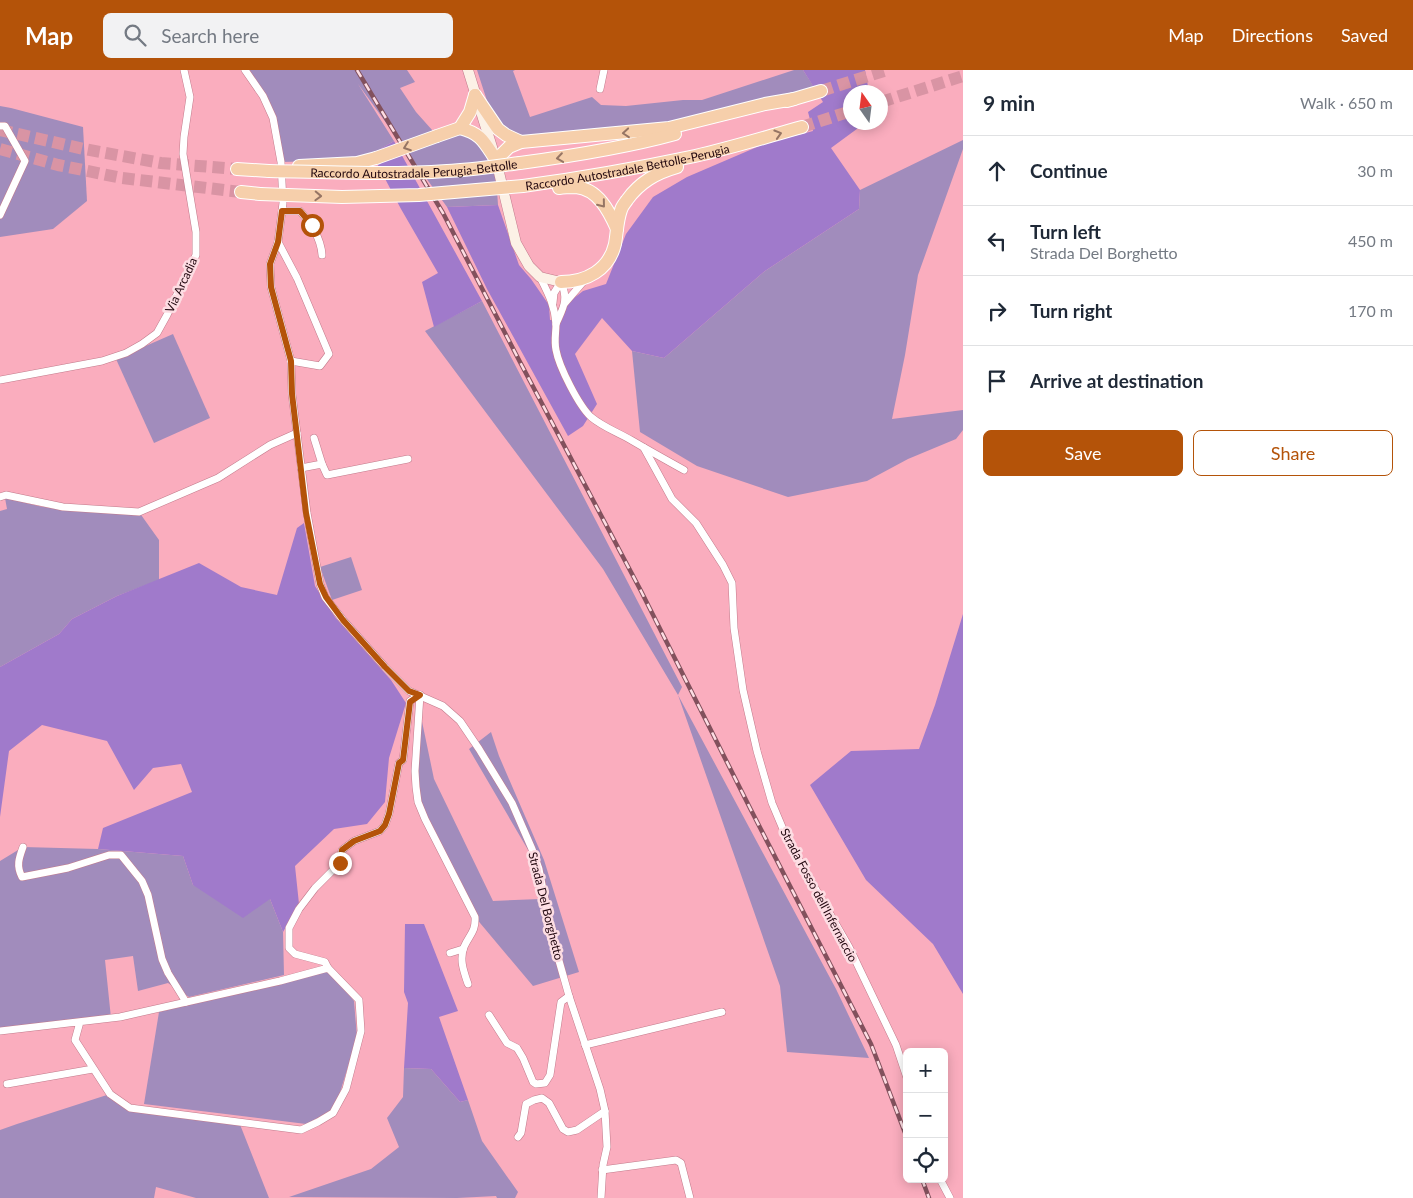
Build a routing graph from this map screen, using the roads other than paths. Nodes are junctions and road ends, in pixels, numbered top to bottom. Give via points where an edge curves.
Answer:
1 (184, 70) edge
2 (246, 70) edge
3 (468, 70) edge
4 (604, 70) edge
5 (600, 88) dead end
6 (821, 91) tunnel mouth
7 (475, 95) junction
8 (794, 99) junction
9 (0, 126) edge
10 (802, 127) tunnel mouth
11 (460, 128) junction
12 (755, 141) junction
13 (521, 142) junction
14 (496, 160) junction
15 (237, 169) tunnel mouth
16 (264, 170) junction
17 (524, 190) junction
18 (241, 192) tunnel mouth
19 (282, 211) junction
20 (0, 215) edge
21 (617, 229) junction
22 (278, 242) junction
23 (322, 255) dead end
24 (540, 278) junction
25 (586, 279) junction
26 (561, 282) junction
27 (553, 302) junction
28 (565, 303) junction
29 (556, 324) junction
30 (291, 361) junction
31 (0, 380) edge
32 (297, 433) junction
33 (314, 438) dead end
34 (644, 448) junction
35 (408, 459) dead end
36 (322, 464) junction
37 (301, 468) junction
38 (684, 470) dead end
39 (0, 497) edge
40 (420, 695) junction
41 (23, 847) dead end
42 (463, 949) junction
43 (450, 953) dead end
44 (328, 968) junction
45 (468, 984) dead end
46 (569, 996) junction
47 (186, 1002) junction
48 (722, 1012) dead end
49 (490, 1015) dead end
50 (80, 1022) junction
51 (0, 1032) edge
52 (586, 1045) junction
53 (903, 1066) edge
54 (93, 1069) junction
55 (6, 1084) dead end
56 (605, 1111) junction
57 (518, 1136) dead end
58 (602, 1170) junction
59 (942, 1183) edge
60 (601, 1198) edge
61 (690, 1198) edge
62 (950, 1198) edge

1 - 31 street, Via Arcadia via 190,97 184,154 196,232 196,255 157,333 126,353 102,361
2 - 19 street, Strada Del Borghetto via 273,118 281,162
3 - 7 main road
4 - 5 street
6 - 8 highway, Raccordo Autostradale Perugia-Bettolle
7 - 11 highway
7 - 13 highway via 498,130
7 - 14 main road
8 -> 13 highway via 669,128
8 -> 16 highway, Raccordo Autostradale Perugia-Bettolle, bridge via 644,142 568,157 412,173
9 - 20 street via 5,126 25,161
12 -> 10 highway, Raccordo Autostradale Bettolle-Perugia
11 - 14 highway via 483,139
11 -> 16 highway, bridge via 376,158
12 - 17 highway, Raccordo Autostradale Bettolle-Perugia
12 - 21 highway via 727,154 662,171 651,177 639,185 621,208
13 - 14 highway via 509,147
14 - 24 main road via 516,243
15 - 16 highway, Raccordo Autostradale Perugia-Bettolle
18 -> 17 highway, Raccordo Autostradale Bettolle-Perugia, bridge via 342,197
17 -> 21 highway via 577,187 590,192 606,208
19 - 22 street, Strada Del Borghetto
19 - 23 street via 300,211 312,225
21 - 25 highway via 612,255 606,264
22 - 30 street, Strada Del Borghetto via 270,264 271,287
22 - 30 street via 329,354 320,366
24 - 26 main road
24 - 27 street
25 - 26 highway
25 - 28 street
26 - 27 street
26 - 28 street
27 - 29 street
28 - 29 street
29 - 34 street via 554,335 561,366 582,407 601,425
30 - 32 street, Strada Del Borghetto
32 - 37 street, Strada Del Borghetto
32 - 39 street via 270,445 218,478 139,512 63,508 6,495
33 - 36 street
34 - 38 street
34 - 53 street, Strada Fosso dell'Infernaccio via 672,499 696,524 732,583 742,690 772,803 788,841 853,956
35 - 36 street via 327,475
36 - 37 street
37 - 40 street, Strada Del Borghetto via 306,513 320,584 326,597 385,667 409,691
40 - 42 street via 415,771 418,802 475,917 476,926
40 - 44 street via 410,702 403,760 399,763 385,825 380,831 354,841 342,850 340,863 315,888 289,928 289,948 295,954 325,962
40 - 46 street, Strada Del Borghetto via 443,706 460,721 512,803 539,870 552,936
41 - 47 street via 18,862 22,877 68,868 109,855 121,855 142,881 162,958
42 - 43 street
42 - 45 street via 462,965
44 - 47 street
44 - 54 street via 359,1000 361,1031 346,1089 333,1113 301,1130 130,1108 110,1094
46 - 49 street via 561,1002 550,1076 545,1083 533,1082 517,1048 507,1043
46 - 52 street, Strada Del Borghetto
47 - 50 street via 120,1017
48 - 52 street
50 - 51 street
50 - 54 street via 75,1040
52 - 56 street, Strada Del Borghetto
54 - 55 street
56 - 57 street via 577,1130 568,1132 563,1129 550,1103 542,1098 534,1100 526,1104
56 - 58 street, Strada Del Borghetto via 607,1147
58 - 60 street, Strada Del Borghetto
58 - 61 street via 676,1160 681,1163
59 - 62 street

